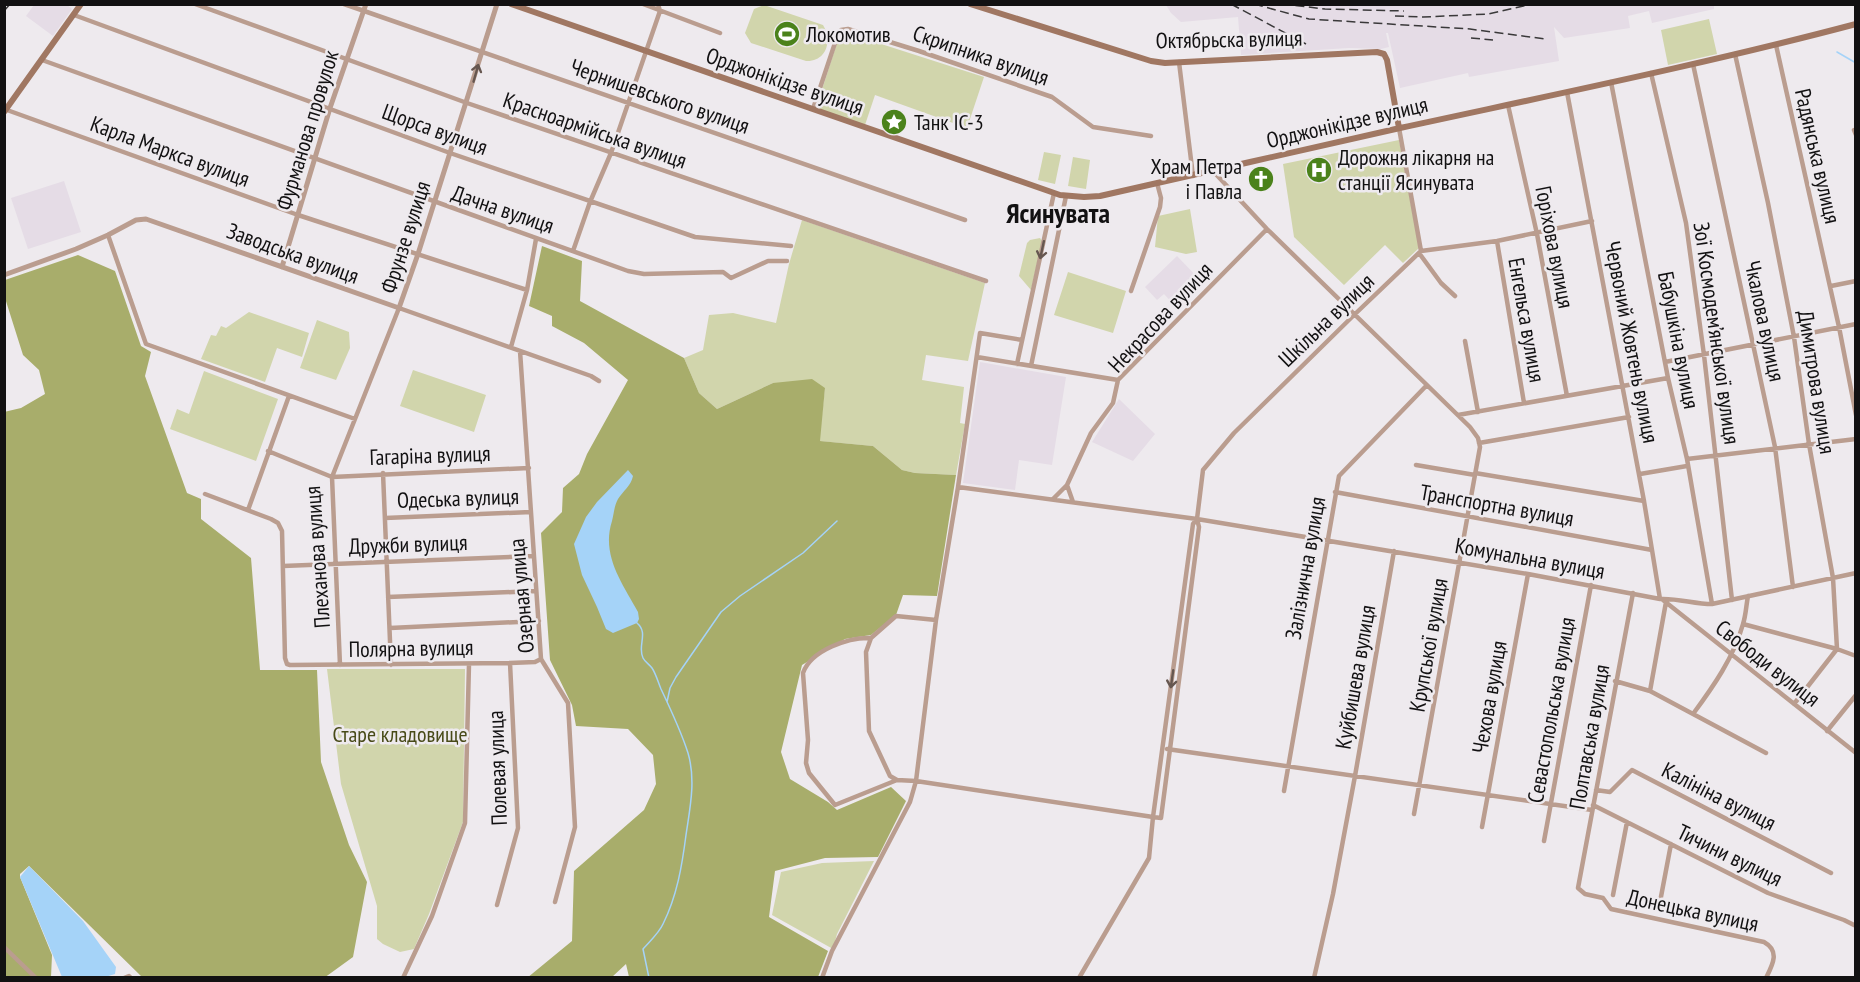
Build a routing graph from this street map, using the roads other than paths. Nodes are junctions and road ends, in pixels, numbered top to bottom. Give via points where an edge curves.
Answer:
1 (81, 4) edge
2 (195, 4) edge
3 (344, 4) edge
4 (366, 4) edge
5 (497, 4) edge
6 (511, 4) edge
7 (643, 4) edge
8 (658, 4) edge
9 (970, 4) edge
10 (363, 11) junction
11 (660, 11) junction
12 (74, 15) junction
13 (1856, 24) edge
14 (720, 33) dead end
15 (1776, 45) junction
16 (646, 51) junction
17 (482, 52) junction
18 (1735, 54) junction
19 (42, 60) junction
20 (346, 60) junction
21 (1179, 62) junction
22 (1693, 64) junction
23 (1651, 73) junction
24 (1611, 82) junction
25 (1567, 92) junction
26 (467, 103) junction
27 (628, 103) junction
28 (1508, 105) junction
29 (330, 108) junction
30 (813, 109) junction
31 (6, 111) edge
32 (1399, 128) junction
33 (1150, 136) dead end
34 (450, 153) junction
35 (611, 153) junction
36 (315, 159) junction
37 (1213, 171) junction
38 (1193, 176) junction
39 (1157, 183) junction
40 (1054, 193) junction
41 (1066, 196) junction
42 (434, 202) junction
43 (590, 202) junction
44 (298, 215) junction
45 (964, 220) dead end
46 (1592, 222) junction
47 (1267, 229) junction
48 (1537, 234) junction
49 (108, 235) junction
50 (536, 238) junction
51 (1497, 241) junction
52 (791, 246) dead end
53 (573, 251) junction
54 (1420, 252) junction
55 (418, 254) junction
56 (787, 261) dead end
57 (282, 267) junction
58 (4, 275) edge
59 (986, 281) dead end
60 (1856, 281) edge
61 (1831, 286) junction
62 (527, 290) junction
63 (1131, 291) dead end
64 (1455, 296) dead end
65 (399, 308) junction
66 (1354, 315) junction
67 (1856, 324) edge
68 (1839, 327) junction
69 (1794, 337) junction
70 (1022, 340) junction
71 (1465, 341) dead end
72 (1754, 346) junction
73 (511, 347) junction
74 (520, 351) junction
75 (1704, 355) junction
76 (977, 357) junction
77 (1665, 362) junction
78 (1017, 364) junction
79 (1031, 366) junction
80 (1668, 378) junction
81 (1118, 380) junction
82 (599, 381) dead end
83 (1427, 385) junction
84 (1623, 386) junction
85 (289, 396) junction
86 (1567, 396) junction
87 (1524, 403) junction
88 (1478, 412) junction
89 (1457, 415) junction
90 (1856, 415) edge
91 (1629, 417) junction
92 (355, 419) junction
93 (1856, 438) edge
94 (1809, 444) junction
95 (1479, 445) junction
96 (1775, 447) junction
97 (268, 451) junction
98 (1716, 454) junction
99 (1687, 459) junction
100 (1416, 465) dead end
101 (1687, 466) junction
102 (529, 468) junction
103 (383, 473) junction
104 (1475, 474) junction
105 (1640, 474) junction
106 (332, 477) junction
107 (1067, 485) junction
108 (958, 487) junction
109 (1335, 492) junction
110 (205, 494) dead end
111 (1053, 499) junction
112 (1644, 501) junction
113 (1073, 502) junction
114 (248, 510) junction
115 (531, 512) junction
116 (1468, 516) junction
117 (385, 518) junction
118 (1197, 519) junction
119 (1327, 540) junction
120 (1653, 550) junction
121 (1394, 551) junction
122 (534, 556) junction
123 (387, 562) junction
124 (1460, 562) junction
125 (335, 564) junction
126 (283, 566) junction
127 (1528, 573) junction
128 (1856, 573) edge
129 (1833, 578) junction
130 (1591, 585) junction
131 (1793, 587) junction
132 (537, 591) junction
133 (1632, 592) junction
134 (388, 597) junction
135 (1748, 597) junction
136 (1732, 600) junction
137 (1663, 601) junction
138 (1712, 604) junction
139 (936, 620) junction
140 (538, 621) junction
141 (1743, 624) junction
142 (390, 628) junction
143 (871, 638) junction
144 (1837, 649) junction
145 (1731, 655) junction
146 (1856, 656) edge
147 (541, 659) junction
148 (510, 663) junction
149 (469, 664) junction
150 (340, 665) junction
151 (392, 665) junction
152 (1615, 681) junction
153 (1650, 691) junction
154 (1856, 695) edge
155 (1794, 704) junction
156 (1693, 714) junction
157 (1827, 731) junction
158 (1162, 748) junction
159 (1169, 749) junction
160 (1766, 753) dead end
161 (1856, 753) edge
162 (1288, 766) junction
163 (1355, 776) junction
164 (897, 780) junction
165 (916, 781) junction
166 (1420, 785) junction
167 (1596, 789) junction
168 (1284, 791) dead end
169 (1488, 795) junction
170 (1551, 804) junction
171 (1592, 807) junction
172 (1414, 814) dead end
173 (1153, 817) junction
174 (1627, 822) junction
175 (1482, 826) dead end
176 (1544, 841) dead end
177 (1671, 844) junction
178 (1831, 873) dead end
179 (1578, 888) joint
180 (1613, 894) dead end
181 (555, 902) dead end
182 (1660, 902) dead end
183 (497, 905) dead end
184 (1856, 926) edge
185 (4, 947) edge
186 (36, 978) edge
187 (124, 978) edge
188 (131, 978) edge
189 (403, 978) edge
190 (822, 978) edge
191 (1079, 978) edge
192 (1314, 978) edge
193 (1766, 978) edge

1 - 12 main road
2 - 20 street, Красноармійська вулиця
3 - 10 street, Чернишевського вулиця
4 - 10 street, Фурманова провулок
5 - 17 street, Фрунзе вулиця
6 - 16 main road, Орджонікідзе вулиця
7 - 11 street
8 - 11 street
9 - 21 main road, Октябрьска вулиця via 1152,61
10 - 17 street, Чернишевського вулиця
10 - 20 street, Фурманова провулок
11 - 14 street
11 - 16 street
12 - 19 main road
12 - 29 street, Щорса вулиця
13 - 15 main road, Орджонікідзе вулиця
15 - 18 main road, Орджонікідзе вулиця
15 - 61 street, Радянська вулиця
16 - 27 street
16 - 30 main road, Орджонікідзе вулиця
26 -> 17 street, Фрунзе вулиця
17 - 27 street, Чернишевського вулиця
18 - 22 main road, Орджонікідзе вулиця
18 - 69 street, Димитрова вулиця
19 - 31 main road
19 - 36 street, Дачна вулиця
20 - 26 street, Красноармійська вулиця
20 - 29 street, Фурманова провулок
21 - 32 main road, Октябрьска вулиця via 1384,54
21 - 38 street
22 - 23 main road, Орджонікідзе вулиця
22 - 72 street, Чкалова вулиця
23 - 24 main road, Орджонікідзе вулиця
23 - 75 street, Зої Космодем’янської вулиця via 1686,223
24 - 25 main road, Орджонікідзе вулиця
24 - 77 street, Бабушкіна вулиця
25 - 28 main road, Орджонікідзе вулиця
25 - 46 street, Червоний Жовтень вулиця
26 - 34 street, Фрунзе вулиця
26 - 35 street, Красноармійська вулиця
27 - 35 street
27 - 45 street, Чернишевського вулиця
28 - 32 main road, Орджонікідзе вулиця
28 - 48 street, Горіхова вулиця
29 - 34 street, Щорса вулиця
29 - 36 street, Фурманова провулок
30 - 33 street, Скрипника вулиця via 837,34 848,29 1052,97 1093,127
30 - 40 main road, Орджонікідзе вулиця
31 - 44 street, Карла Маркса вулиця
32 - 37 main road, Орджонікідзе вулиця
32 - 54 street
34 - 42 street, Фрунзе вулиця
34 - 43 street, Щорса вулиця
35 - 43 street
35 - 59 street, Красноармійська вулиця
36 - 42 street, Дачна вулиця
36 - 44 street, Фурманова провулок
37 - 38 main road, Орджонікідзе вулиця
37 - 47 street
38 - 39 main road, Орджонікідзе вулиця
39 - 41 main road, Орджонікідзе вулиця via 1100,196
39 - 63 street via 1160,207
40 - 41 main road, Орджонікідзе вулиця
40 -> 70 street
41 - 79 street
42 - 50 street, Дачна вулиця
42 - 55 street, Фрунзе вулиця
43 - 52 street, Щорса вулиця via 695,237
43 - 53 street
44 - 55 street, Карла Маркса вулиця
44 - 57 street, Фурманова провулок
46 - 48 street
46 - 84 street, Червоний Жовтень вулиця
47 - 66 street
47 - 81 street, Некрасова вулиця
48 - 51 street
48 - 86 street, Горіхова вулиця
49 - 57 street, Заводська вулиця via 131,221 146,219
49 - 58 street
49 - 85 street via 146,344
50 - 53 street, Дачна вулиця
50 - 62 street
51 - 54 street
51 - 87 street, Енгельса вулиця
53 - 56 street, Дачна вулиця via 636,273 723,272 731,278 768,261
54 - 64 street
54 - 66 street, Шкільна вулиця
55 - 62 street, Карла Маркса вулиця
55 - 65 street, Фрунзе вулиця
57 - 65 street, Заводська вулиця
60 - 61 street
61 - 68 street, Радянська вулиця
62 - 73 street
65 - 73 street, Заводська вулиця
65 - 92 street, Фрунзе вулиця
66 - 83 street
66 - 118 street, Шкільна вулиця via 1234,433 1203,470
67 - 68 street
68 - 69 street
68 - 90 street, Радянська вулиця
69 - 72 street
69 - 94 street, Димитрова вулиця
70 - 76 street via 980,333
70 - 78 street
71 - 88 street
72 - 75 street
72 - 96 street, Чкалова вулиця
73 - 74 street, Заводська вулиця
74 - 82 street, Заводська вулиця
74 - 102 street, Озерная улица
75 - 77 street
75 - 98 street, Зої Космодем’янської вулиця
76 - 78 street
76 - 108 street
77 - 80 street, Бабушкіна вулиця
78 - 79 street
79 - 81 street
80 - 84 street
80 - 99 street, Бабушкіна вулиця
81 - 107 street, Некрасова вулиця via 1113,403 1091,433
83 - 89 street
83 - 109 street, Залізнична вулиця via 1339,476
84 - 86 street
84 - 91 street, Червоний Жовтень вулиця
85 - 92 street
85 - 97 street
86 - 87 street
87 - 88 street
88 - 89 street
89 - 95 street via 1470,426
91 - 95 street
91 - 105 street, Червоний Жовтень вулиця
92 - 106 street, Фрунзе вулиця
93 - 94 street
94 - 96 street
94 - 129 street, Димитрова вулиця
95 - 104 street, Крупської вулиця
96 - 98 street
96 - 131 street, Чкалова вулиця
97 - 106 street, Плеханова вулиця
97 - 114 street
98 - 99 street
98 - 136 street, Зої Космодем’янської вулиця
99 - 101 street, Бабушкіна вулиця
100 - 104 street
101 - 105 street
101 - 138 street, Бабушкіна вулиця
102 - 103 street, Гагаріна вулиця
102 - 115 street, Озерная улица
103 - 106 street, Гагаріна вулиця
103 - 117 street
104 - 112 street
104 - 116 street, Крупської вулиця
105 - 112 street, Червоний Жовтень вулиця
106 - 125 street, Плеханова вулиця
107 - 111 street
107 - 113 street
108 - 111 street, Комунальна вулиця
108 - 139 street
109 - 116 street, Транспортна вулиця
109 - 119 street, Залізнична вулиця
110 - 114 street
111 - 113 street, Комунальна вулиця
112 - 120 street, Червоний Жовтень вулиця
113 - 118 street, Комунальна вулиця
114 - 126 street via 281,526
115 - 117 street, Одеська вулиця
115 - 122 street, Озерная улица
116 - 120 street, Транспортна вулиця
116 - 124 street, Крупської вулиця
117 - 123 street
118 - 119 street, Комунальна вулиця
118 -> 158 street, Шкільна вулиця via 1193,524
118 - 159 street, Шкільна вулиця
119 - 121 street, Комунальна вулиця
119 - 162 street, Залізнична вулиця
120 - 137 street, Червоний Жовтень вулиця
121 - 124 street, Комунальна вулиця
121 - 163 street, Куйбишева вулиця
122 - 123 street, Дружби вулиця
122 - 132 street, Озерная улица
123 - 125 street, Дружби вулиця
123 - 134 street
124 - 127 street, Комунальна вулиця
124 - 166 street, Крупської вулиця
125 - 126 street, Дружби вулиця
125 - 150 street, Плеханова вулиця
126 - 150 street, Полярна вулиця via 286,662
127 - 130 street, Комунальна вулиця
127 - 169 street, Чехова вулиця
128 - 129 street, Комунальна вулиця
129 - 131 street, Комунальна вулиця
129 - 144 street, Димитрова вулиця
130 - 133 street, Комунальна вулиця
130 - 170 street, Севастопольська вулиця
131 - 135 street, Комунальна вулиця
132 - 134 street
132 - 140 street, Озерная улица
133 - 137 street, Комунальна вулиця
133 - 152 street, Полтавська вулиця
134 - 142 street
135 - 136 street, Комунальна вулиця
135 - 141 street
136 - 138 street, Комунальна вулиця
137 - 138 street, Комунальна вулиця via 1674,598
137 - 145 street, Свободи вулиця
137 - 153 street, Червоний Жовтень вулиця
139 - 143 street via 896,616
139 - 165 street
140 - 142 street
140 - 147 street, Озерная улица
141 - 144 street
141 - 145 street
142 - 151 street
143 - 164 street via 867,652 869,730 890,776
143 - 164 street via 835,645 805,667 806,763 809,773 835,805
144 - 146 street
144 - 155 street
145 - 155 street, Свободи вулиця
145 - 156 street
147 - 148 street, Полярна вулиця
147 - 181 street, Озерная улица via 568,704 575,827
148 - 149 street, Полярна вулиця
148 - 183 street, Полевая улица via 518,828
149 - 151 street, Полярна вулиця
149 - 189 street via 465,823 432,916
150 - 151 street, Полярна вулиця
152 - 153 street
152 - 167 street, Полтавська вулиця
153 - 156 street
154 - 157 street
155 - 157 street, Свободи вулиця
156 - 160 street
157 - 161 street, Свободи вулиця
158 - 159 street, Тичини вулиця
158 - 173 street, Шкільна вулиця
159 - 162 street, Тичини вулиця
159 - 173 street, Шкільна вулиця via 1161,818
162 - 163 street, Тичини вулиця
162 - 168 street, Залізнична вулиця
163 - 166 street, Тичини вулиця
163 - 192 street, Куйбишева вулиця
164 - 165 street
165 - 173 street
165 - 190 street via 910,802 832,951
166 - 169 street, Тичини вулиця
166 - 172 street, Крупської вулиця
167 - 171 street, Полтавська вулиця
167 - 178 street, Калініна вулиця via 1610,792 1632,770
169 - 170 street, Тичини вулиця
169 - 175 street, Чехова вулиця
170 - 171 street, Тичини вулиця
170 - 176 street, Севастопольська вулиця
171 - 174 street, Тичини вулиця
171 - 179 street, Полтавська вулиця
173 - 191 street, Шкільна вулиця via 1149,858
174 - 177 street, Тичини вулиця
174 - 180 street
177 - 182 street
177 - 184 street, Тичини вулиця via 1768,893
179 - 193 street, Донецька вулиця via 1603,898 1611,909 1764,942 1771,946 1775,956
185 - 186 street
187 - 188 street

